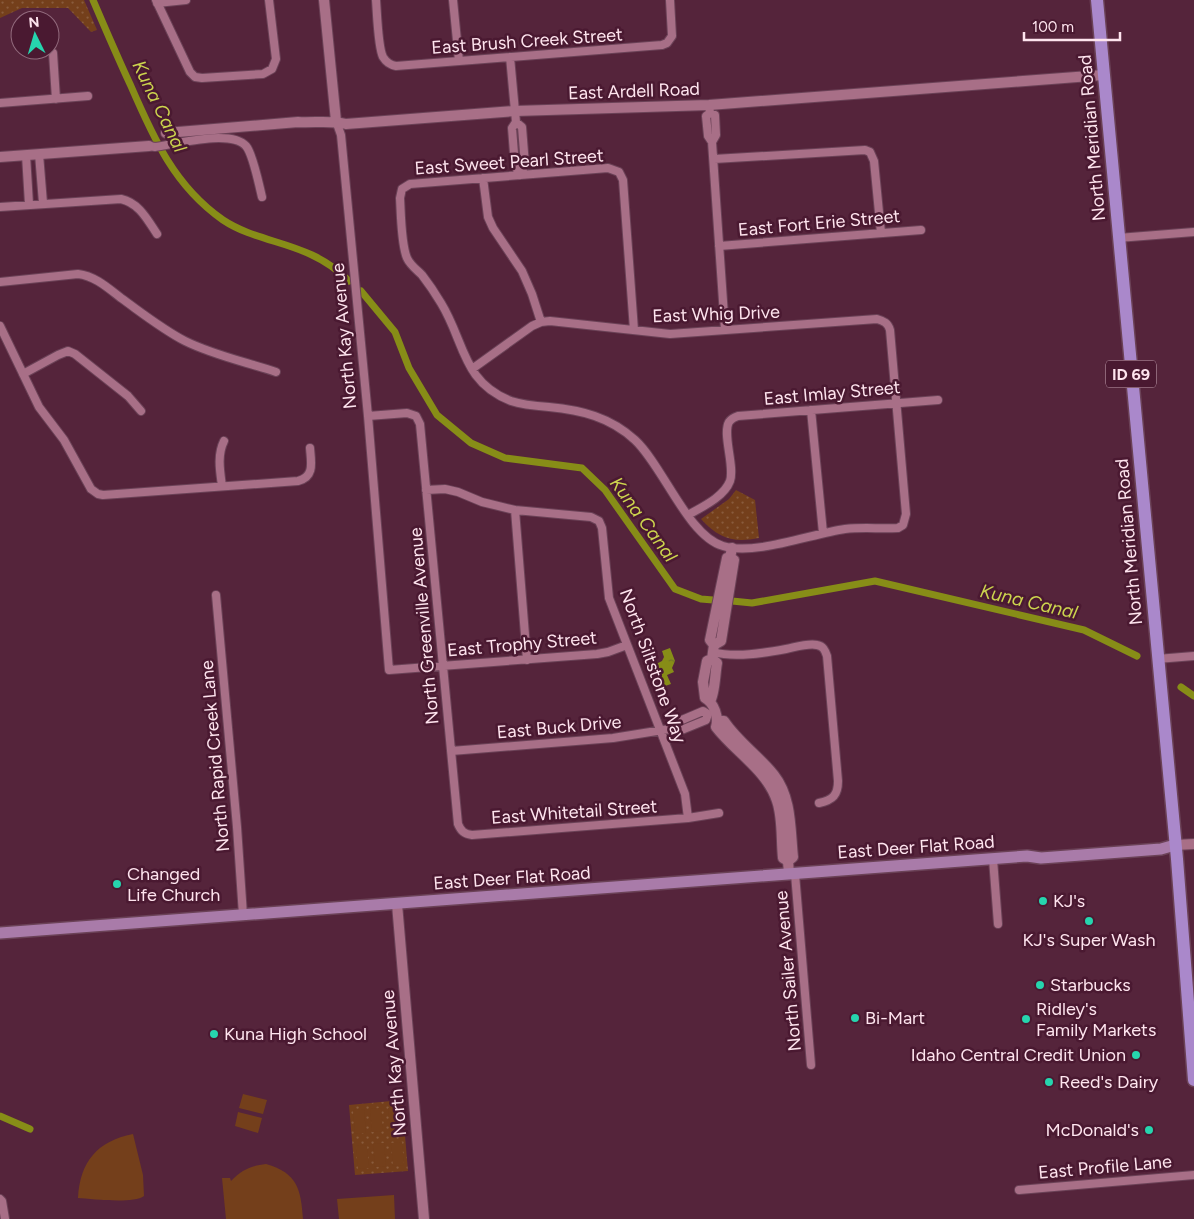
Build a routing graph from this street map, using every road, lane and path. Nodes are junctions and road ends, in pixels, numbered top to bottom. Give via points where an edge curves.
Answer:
1 (186, 0) edge
2 (269, 0) edge
3 (324, 0) edge
4 (376, 0) edge
5 (453, 0) edge
6 (670, 0) edge
7 (1097, 0) edge
8 (157, 1) edge
9 (510, 57) junction
10 (53, 60) edge
11 (459, 61) junction
12 (1103, 75) junction
13 (88, 96) dead end
14 (56, 99) junction
15 (0, 103) edge
16 (709, 109) junction
17 (515, 111) junction
18 (336, 121) junction
19 (166, 133) dead end
20 (156, 146) joint
21 (39, 154) junction
22 (26, 155) junction
23 (0, 157) edge
24 (714, 159) junction
25 (520, 175) junction
26 (483, 178) junction
27 (262, 197) dead end
28 (42, 203) junction
29 (30, 204) junction
30 (0, 207) edge
31 (921, 230) dead end
32 (1194, 232) edge
33 (880, 233) junction
34 (157, 234) dead end
35 (1118, 238) junction
36 (719, 246) junction
37 (0, 282) edge
38 (541, 322) junction
39 (0, 326) edge
40 (634, 330) junction
41 (725, 330) junction
42 (472, 369) junction
43 (276, 372) dead end
44 (23, 374) junction
45 (938, 400) dead end
46 (896, 403) junction
47 (142, 410) dead end
48 (811, 410) junction
49 (368, 416) junction
50 (224, 441) dead end
51 (310, 448) dead end
52 (222, 486) junction
53 (426, 490) junction
54 (515, 510) junction
55 (688, 515) junction
56 (823, 533) junction
57 (731, 553) junction
58 (216, 595) dead end
59 (627, 645) junction
60 (713, 652) junction
61 (1194, 656) edge
62 (527, 660) junction
63 (1157, 660) junction
64 (443, 666) junction
65 (389, 670) joint
66 (714, 716) junction
67 (661, 731) junction
68 (450, 751) junction
69 (819, 803) dead end
70 (719, 813) dead end
71 (688, 818) junction
72 (463, 832) joint
73 (1194, 844) edge
74 (1175, 845) junction
75 (993, 859) junction
76 (792, 874) junction
77 (398, 904) junction
78 (244, 915) junction
79 (998, 924) dead end
80 (0, 933) edge
81 (811, 1065) dead end
82 (1194, 1080) edge
83 (1194, 1175) edge
84 (1019, 1190) dead end
85 (0, 1198) edge
86 (5, 1219) edge
87 (424, 1219) edge

1 - 8 street
2 - 8 street via 276,59 272,69 263,74 202,78 190,72
3 - 18 street, North Kay Avenue
4 - 11 street, East Brush Creek Street via 382,53 390,65
5 - 11 street
6 - 9 street, East Brush Creek Street via 673,32 670,40 662,46
7 - 12 main road, North Meridian Road / ID 69
9 - 11 street, East Brush Creek Street
9 - 17 street
10 - 14 street
12 - 16 street, East Ardell Road
12 - 35 main road, North Meridian Road / ID 69
13 - 14 street
14 - 15 street
16 - 17 street, East Ardell Road
16 - 24 street via 706,116
17 - 18 street, East Ardell Road via 346,124
17 - 25 street via 516,122 522,127 525,165
18 - 19 street, East Ardell Road
18 - 49 street, North Kay Avenue via 341,135
20 - 21 street
20 - 27 street via 237,139 246,146 253,161
21 - 22 street
21 - 28 street
22 - 23 street
22 - 29 street
24 - 33 street via 860,149 870,152 874,161
24 - 36 street
25 - 26 street, East Sweet Pearl Street
25 - 40 street, East Sweet Pearl Street via 608,168 619,172 623,180
26 - 38 street via 488,217 522,271
26 - 42 street, East Sweet Pearl Street via 410,184 402,189 400,198 407,257 442,304
28 - 29 street
28 - 34 street via 127,200 138,207
29 - 30 street
31 - 33 street, East Fort Erie Street
32 - 35 street
33 - 36 street, East Fort Erie Street
35 - 63 main road, North Meridian Road / ID 69
36 - 41 street
37 - 43 street via 78,274 87,276 186,342
38 - 40 street, East Whig Drive
38 - 42 street
39 - 44 street
40 - 41 street, East Whig Drive via 670,334
41 - 46 street, East Whig Drive via 877,319 886,323 890,330
42 - 55 street via 480,380 502,397 527,405 581,411 626,433 651,458
44 - 47 street via 68,351
44 - 52 street via 94,492 103,495
45 - 46 street, East Imlay Street
46 - 48 street, East Imlay Street
46 - 56 street via 906,514 903,525
48 - 55 street, East Imlay Street via 738,416 729,421 730,480 718,496
48 - 56 street
49 - 53 street, North Greenville Avenue via 407,413 416,416 420,424
49 - 65 street, North Kay Avenue
50 - 52 street via 219,457
51 - 52 street via 308,477 298,481
53 - 54 street via 452,490
53 - 64 street, North Greenville Avenue
54 - 59 street, North Siltstone Way via 591,517 599,522 609,598
54 - 62 street
55 - 57 street via 709,540
56 - 57 street
57 - 60 street via 734,560 722,633
58 - 78 street, North Rapid Creek Lane
59 - 62 street, East Trophy Street via 603,654
59 - 67 street, North Siltstone Way
60 - 66 street via 717,663 714,696 710,701
60 - 69 street via 733,654 811,644 822,647 827,656 838,790 829,801
61 - 63 street
62 - 64 street, East Trophy Street
63 - 74 main road, North Meridian Road / ID 69
64 - 65 street, East Trophy Street
64 - 68 street, North Greenville Avenue
66 - 67 street, East Buck Drive via 703,711
66 - 76 street via 724,721 782,787 790,824 793,857 788,861
67 - 68 street, East Buck Drive
67 - 71 street, North Siltstone Way via 685,794
68 - 72 street, North Greenville Avenue via 458,824
70 - 71 street, East Whitetail Street
71 - 72 street, East Whitetail Street via 472,835
73 - 74 street, East Deer Flat Road
74 - 75 main road, East Deer Flat Road via 1161,849
74 - 82 main road, North Meridian Road / ID 69
75 - 76 main road, East Deer Flat Road
75 - 79 street
76 - 77 main road, East Deer Flat Road
76 - 81 street, North Sailer Avenue
77 - 78 main road, East Deer Flat Road
77 - 87 street, North Kay Avenue
78 - 80 main road, East Deer Flat Road
83 - 84 street, East Profile Lane
85 - 86 street

